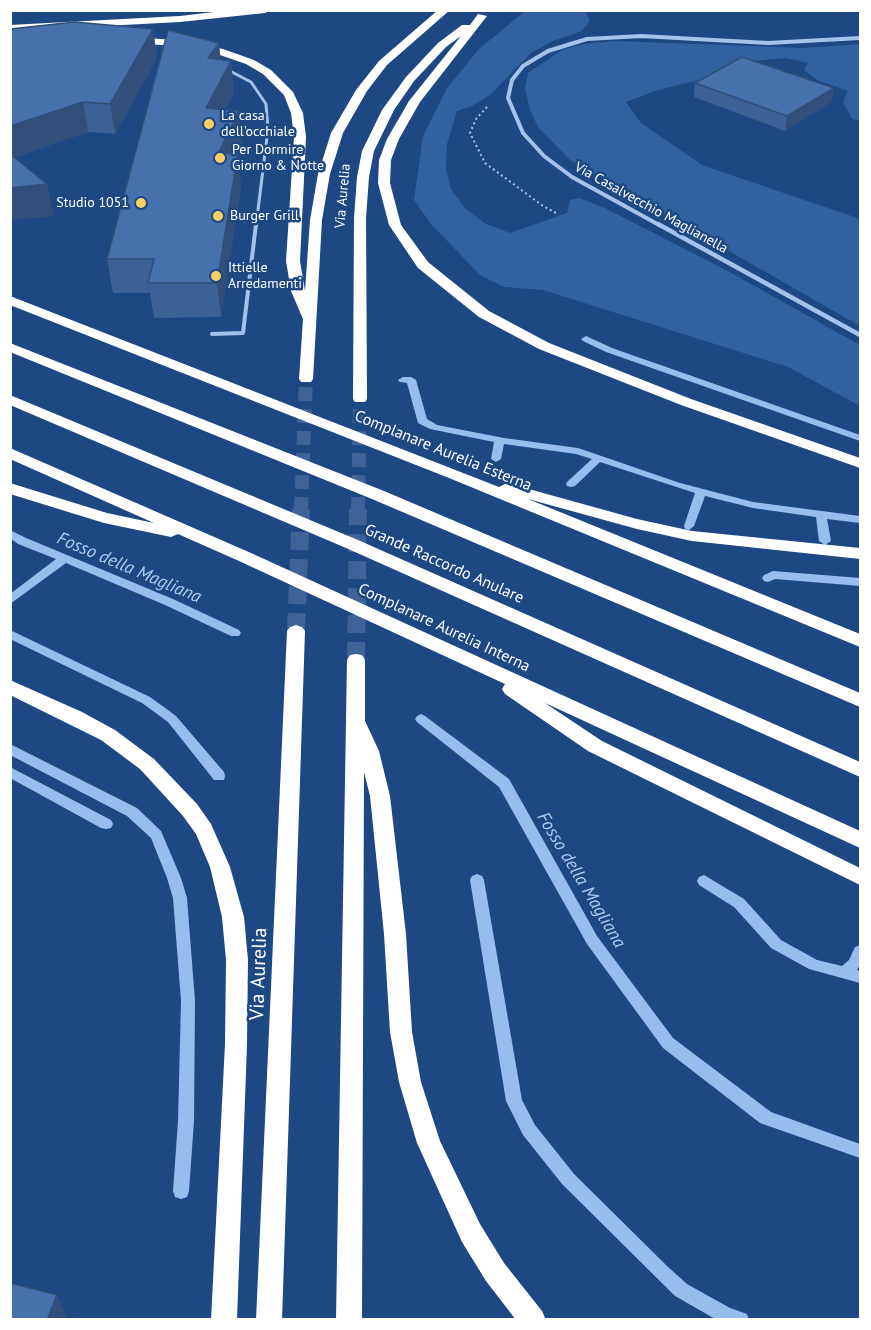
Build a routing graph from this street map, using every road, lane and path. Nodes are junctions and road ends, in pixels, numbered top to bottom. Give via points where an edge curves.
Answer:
1 (265, 10) edge
2 (445, 10) edge
3 (487, 13) edge
4 (12, 28) edge
5 (861, 38) edge
6 (120, 39) edge
7 (223, 67) edge
8 (492, 103) dead end
9 (558, 214) dead end
10 (10, 288) edge
11 (10, 300) edge
12 (47, 314) junction
13 (310, 319) junction
14 (212, 334) dead end
15 (861, 335) edge
16 (10, 347) edge
17 (306, 379) tunnel mouth
18 (10, 399) edge
19 (360, 399) tunnel mouth
20 (10, 453) edge
21 (861, 463) edge
22 (454, 475) junction
23 (10, 488) edge
24 (199, 536) junction
25 (861, 553) edge
26 (296, 631) tunnel mouth
27 (861, 641) edge
28 (356, 660) tunnel mouth
29 (483, 668) junction
30 (10, 687) edge
31 (861, 700) edge
32 (355, 716) junction
33 (861, 770) edge
34 (861, 840) edge
35 (861, 877) edge
36 (224, 1320) edge
37 (269, 1320) edge
38 (349, 1320) edge
39 (533, 1320) edge

1 - 4 highway
2 - 13 highway, Via Aurelia via 383,63 337,133 324,174 316,220
3 - 19 highway, Via Aurelia via 452,36 422,64 388,110 369,151 360,218
3 - 21 highway via 415,101 386,160 384,183 395,225 423,265 484,314 544,346 686,402
5 - 15 street, Via Casalvecchio Maglianella via 768,43 641,36 587,39 548,51 523,66 512,80 508,98 523,134 572,177
6 - 13 highway via 219,51 267,72 289,94 297,113 300,137 293,268
7 - 14 lane via 258,88 266,104 268,129 243,333
8 - 9 path via 476,119 470,133 485,163
10 - 12 highway
11 - 12 highway, Complanare Aurelia Esterna
12 - 22 highway, Complanare Aurelia Esterna
13 - 17 highway, Via Aurelia
16 - 31 highway via 250,443
18 - 33 highway, Grande Raccordo Anulare
20 - 24 highway, Complanare Aurelia Interna
22 - 25 highway via 692,536
22 - 27 highway, Complanare Aurelia Esterna
23 - 24 highway via 129,524
24 - 29 highway, Complanare Aurelia Interna
26 - 37 highway, Via Aurelia
28 - 32 highway
29 - 34 highway, Complanare Aurelia Interna
29 - 35 highway via 596,746
30 - 36 highway via 108,735 147,764 190,810 220,867 233,917 237,960
32 - 38 highway
32 - 39 highway via 380,796 401,1032 410,1082 429,1143 471,1233 495,1272

